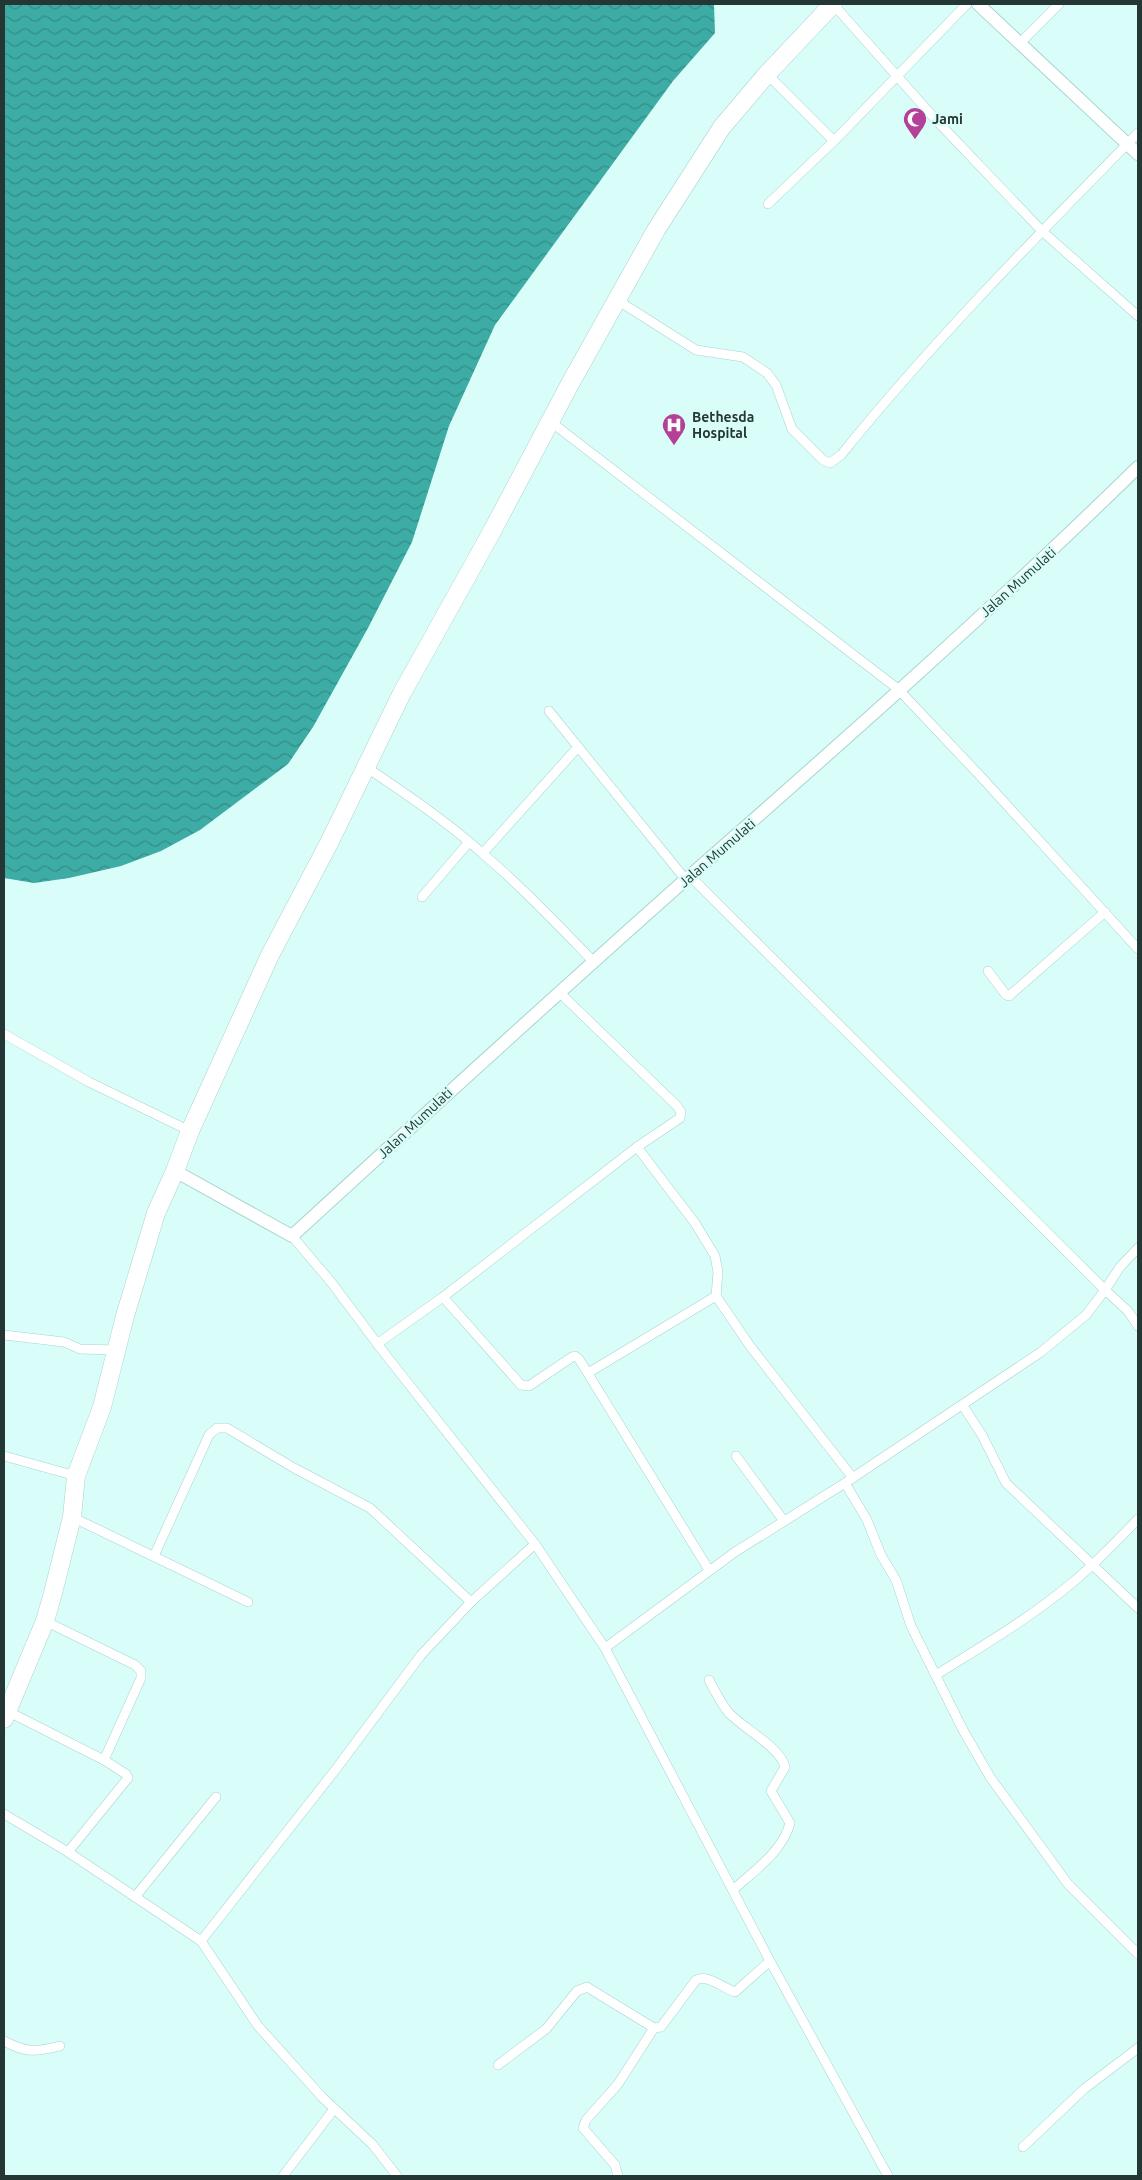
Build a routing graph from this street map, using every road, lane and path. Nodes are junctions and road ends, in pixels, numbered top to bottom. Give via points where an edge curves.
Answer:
1 (833, 4) edge
2 (967, 4) edge
3 (978, 4) edge
4 (1060, 4) edge
5 (1020, 43) junction
6 (767, 74) junction
7 (897, 76) junction
8 (1138, 133) edge
9 (834, 140) junction
10 (1127, 144) junction
11 (1138, 154) edge
12 (768, 204) dead end
13 (1042, 231) junction
14 (617, 300) junction
15 (1138, 316) edge
16 (550, 422) junction
17 (1138, 466) edge
18 (898, 689) junction
19 (548, 711) dead end
20 (578, 747) junction
21 (366, 767) junction
22 (469, 842) junction
23 (482, 853) junction
24 (688, 878) junction
25 (422, 897) dead end
26 (1105, 912) junction
27 (1138, 949) edge
28 (594, 962) junction
29 (988, 971) dead end
30 (560, 993) junction
31 (4, 1034) edge
32 (190, 1132) junction
33 (637, 1147) junction
34 (175, 1172) junction
35 (292, 1236) junction
36 (1138, 1248) edge
37 (1105, 1290) junction
38 (716, 1296) junction
39 (443, 1298) junction
40 (1138, 1326) edge
41 (4, 1335) edge
42 (377, 1344) junction
43 (116, 1350) junction
44 (588, 1373) junction
45 (963, 1406) junction
46 (4, 1456) edge
47 (736, 1456) dead end
48 (76, 1476) junction
49 (853, 1478) junction
50 (845, 1483) junction
51 (72, 1517) junction
52 (1138, 1519) edge
53 (784, 1520) junction
54 (535, 1544) junction
55 (154, 1556) junction
56 (1094, 1565) junction
57 (709, 1570) junction
58 (248, 1602) dead end
59 (471, 1602) junction
60 (1138, 1608) edge
61 (45, 1621) junction
62 (605, 1648) junction
63 (936, 1675) junction
64 (709, 1680) dead end
65 (5, 1715) edge
66 (104, 1760) junction
67 (216, 1798) dead end
68 (4, 1814) edge
69 (68, 1852) junction
70 (733, 1890) junction
71 (135, 1897) junction
72 (201, 1941) junction
73 (1138, 1954) edge
74 (770, 1961) junction
75 (654, 2028) junction
76 (4, 2041) edge
77 (60, 2046) dead end
78 (1138, 2048) edge
79 (498, 2065) dead end
80 (334, 2109) junction
81 (1023, 2147) dead end
82 (283, 2176) edge
83 (397, 2176) edge
84 (618, 2176) edge
85 (888, 2176) edge

1 - 6 highway
1 - 7 street
2 - 7 street
3 - 5 street
4 - 5 street
5 - 10 street
6 - 9 street
6 - 14 highway via 722,127 656,230
7 - 9 street
7 - 13 street
8 - 10 street
9 - 12 street
10 - 11 street
10 - 13 street
13 - 14 street via 919,362 841,455 830,462 823,460 792,429 776,385 767,373 744,357 696,350
13 - 15 street
14 - 16 highway
16 - 18 street
16 - 21 highway via 402,693
17 - 18 street, Jalan Mumulati via 1060,544
18 - 24 street, Jalan Mumulati
18 - 26 street
19 - 20 street
20 - 23 street
20 - 24 street
21 - 22 street
21 - 32 highway via 330,844 270,955
22 - 23 street
22 - 25 street
23 - 28 street
24 - 28 street, Jalan Mumulati
24 - 37 street
26 - 27 street
26 - 29 street via 1009,996
28 - 30 street, Jalan Mumulati
30 - 33 street via 681,1112 680,1118
30 - 35 street, Jalan Mumulati
31 - 32 street via 89,1082
32 - 34 highway
33 - 38 street via 695,1223 715,1256 718,1272
33 - 39 street
34 - 35 street
34 - 43 highway via 156,1213
35 - 42 street
36 - 37 street
37 - 40 street via 1128,1311
37 - 45 street via 1086,1315 1069,1330
38 - 44 street
38 - 49 street via 750,1346
39 - 42 street
39 - 44 street via 521,1385 529,1386 576,1356
41 - 43 street via 64,1342 80,1349
42 - 54 street
43 - 48 highway via 102,1407
44 - 57 street
45 - 49 street
45 - 56 street via 1006,1483
46 - 48 street
47 - 53 street
48 - 51 highway
49 - 50 street
50 - 53 street
50 - 63 street via 896,1580 906,1613
51 - 55 street
51 - 61 highway
52 - 56 street
53 - 57 street
54 - 59 street
54 - 62 street
55 - 58 street
55 - 59 street via 209,1434 217,1428 227,1428 370,1508
56 - 60 street
56 - 63 street via 1015,1624
57 - 62 street
59 - 72 street via 421,1655
61 - 65 highway
61 - 66 street via 135,1665 141,1671 141,1678
62 - 70 street
63 - 73 street via 963,1730 996,1785 1068,1884
64 - 70 street via 729,1713 777,1753 785,1767 771,1791 790,1823 787,1835 780,1846
65 - 66 street
66 - 69 street via 128,1778
67 - 71 street
68 - 69 street
69 - 71 street
70 - 74 street
71 - 72 street
72 - 80 street via 258,2026
74 - 75 street via 735,1992 702,1977 696,1980 661,2027
74 - 85 street
75 - 79 street via 584,1987 577,1991 546,2029
75 - 84 street via 631,2066 586,2120 583,2128 615,2165
76 - 77 street via 17,2048 37,2052
78 - 81 street via 1084,2089
80 - 82 street
80 - 83 street via 373,2145

